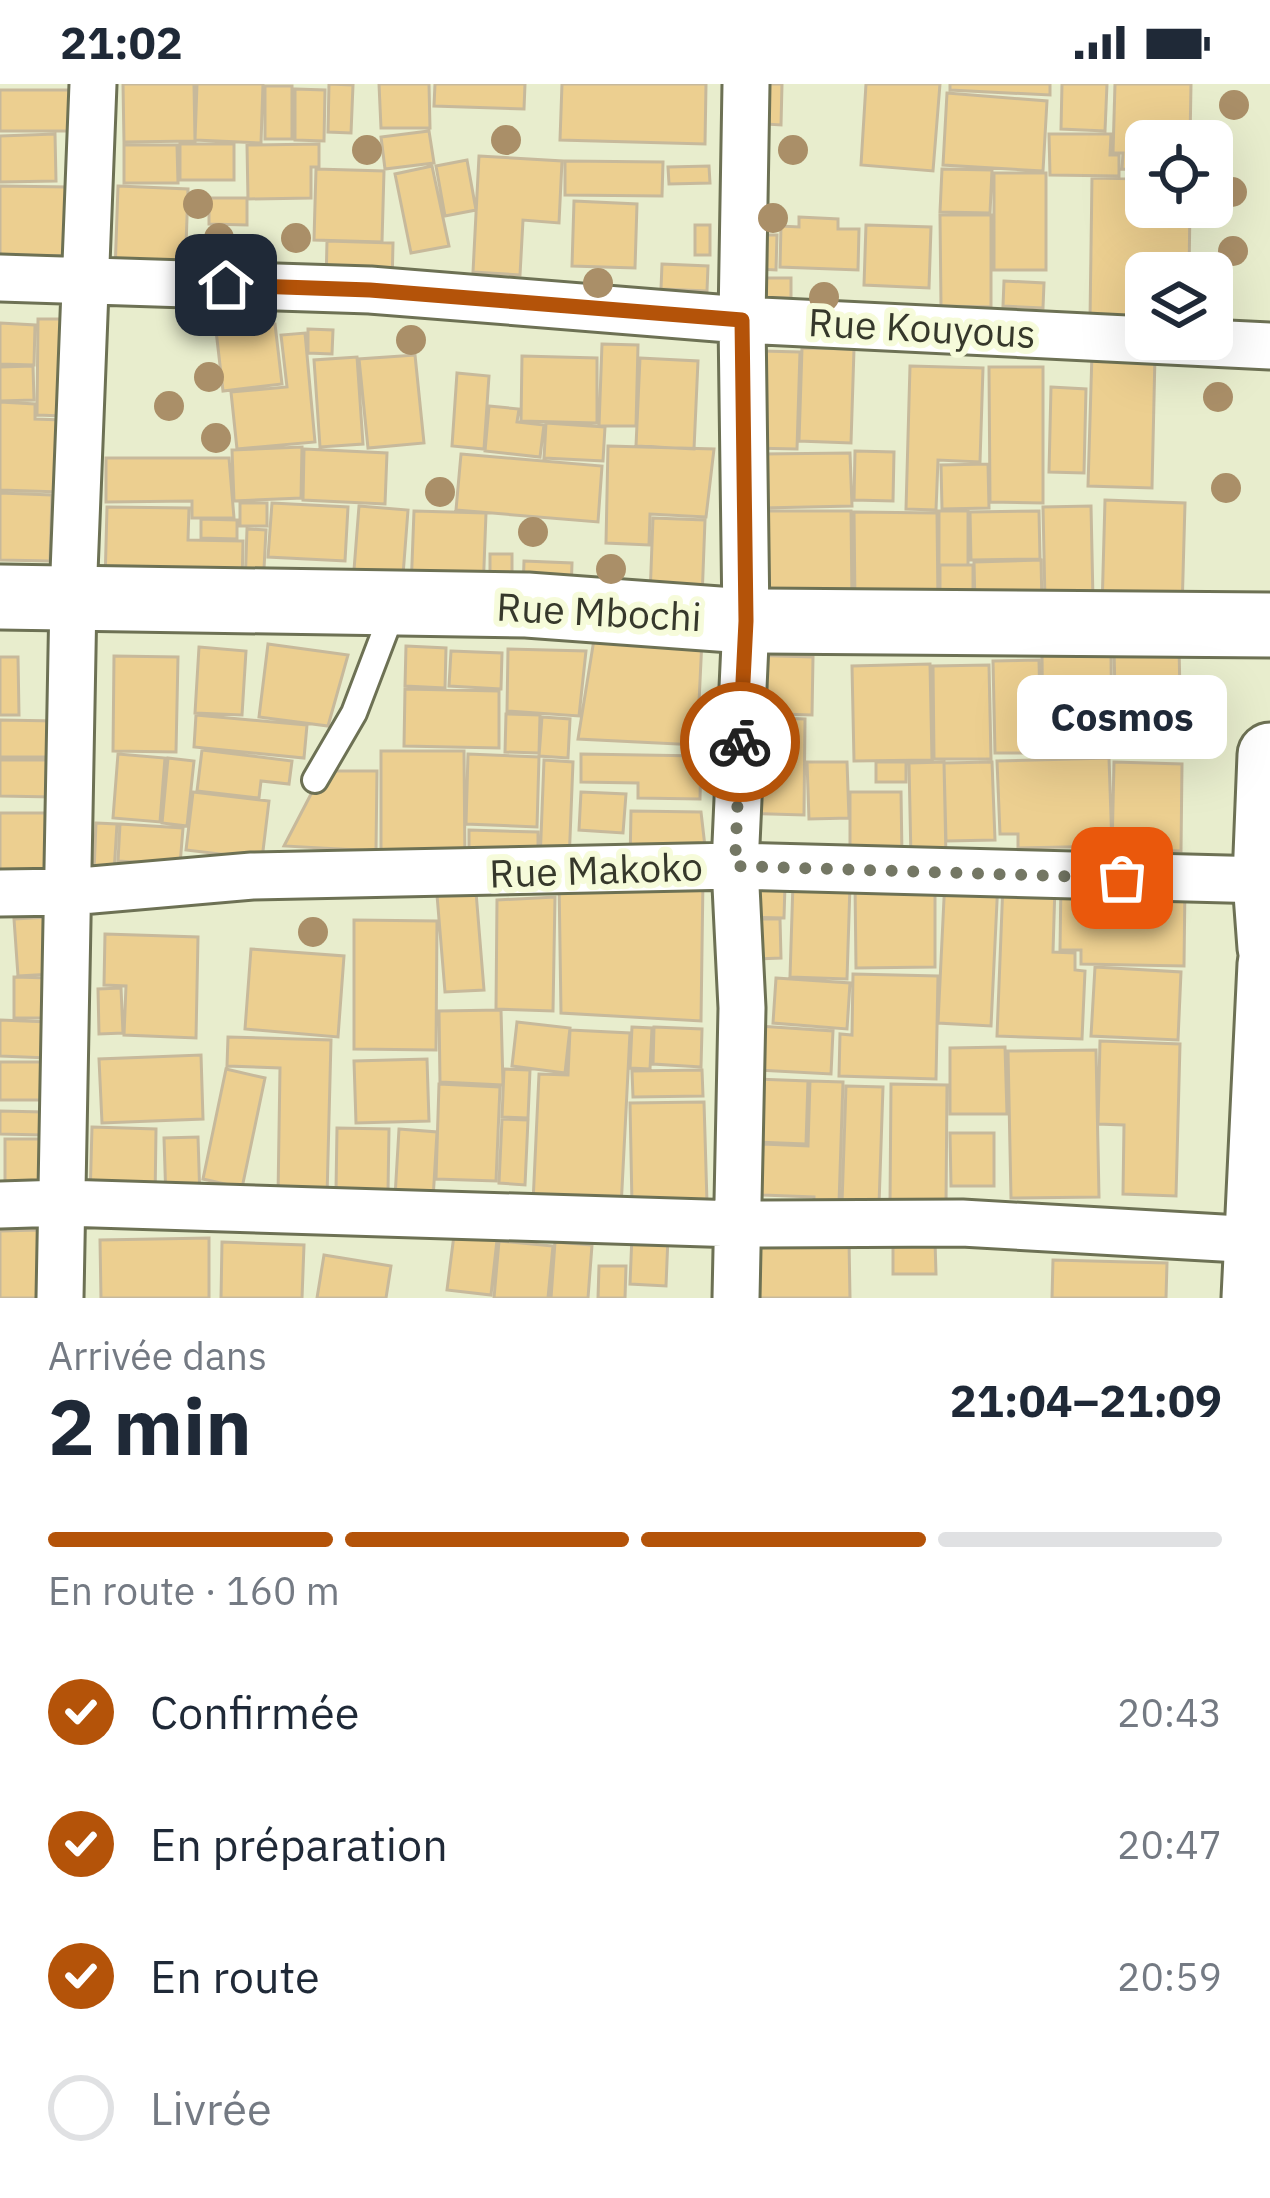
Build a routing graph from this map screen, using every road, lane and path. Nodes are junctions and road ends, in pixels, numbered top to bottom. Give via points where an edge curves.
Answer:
1 (93, 84) edge
2 (746, 84) edge
3 (0, 278) edge
4 (82, 280) junction
5 (742, 320) junction
6 (1270, 346) edge
7 (0, 597) edge
8 (73, 598) junction
9 (396, 604) junction
10 (746, 621) junction
11 (1270, 625) edge
12 (315, 780) dead end
13 (1269, 788) edge
14 (735, 866) junction
15 (1264, 880) junction
16 (68, 892) junction
17 (0, 893) edge
18 (1270, 949) edge
19 (1270, 964) edge
20 (63, 1203) junction
21 (0, 1205) edge
22 (738, 1224) junction
23 (1260, 1234) edge
24 (60, 1298) edge
25 (736, 1298) edge

1 - 4 street
2 - 5 street
3 - 4 street, Rue Kouyous
4 - 5 street, Rue Kouyous via 370,290
4 - 8 street
5 - 6 street, Rue Kouyous
5 - 10 street
7 - 8 main road, Rue Mbochi
8 - 9 main road, Rue Mbochi
8 - 16 street
9 - 10 main road, Rue Mbochi
9 - 12 lane via 354,713
10 - 11 main road, Rue Mbochi
10 - 14 street
13 - 15 main road
14 - 15 street, Rue Makoko
14 - 16 street, Rue Makoko via 252,876
14 - 22 street
15 - 18 main road
16 - 17 street, Rue Makoko
16 - 20 street
19 - 23 main road
20 - 21 street
20 - 22 street
20 - 24 street
22 - 23 street
22 - 25 street

